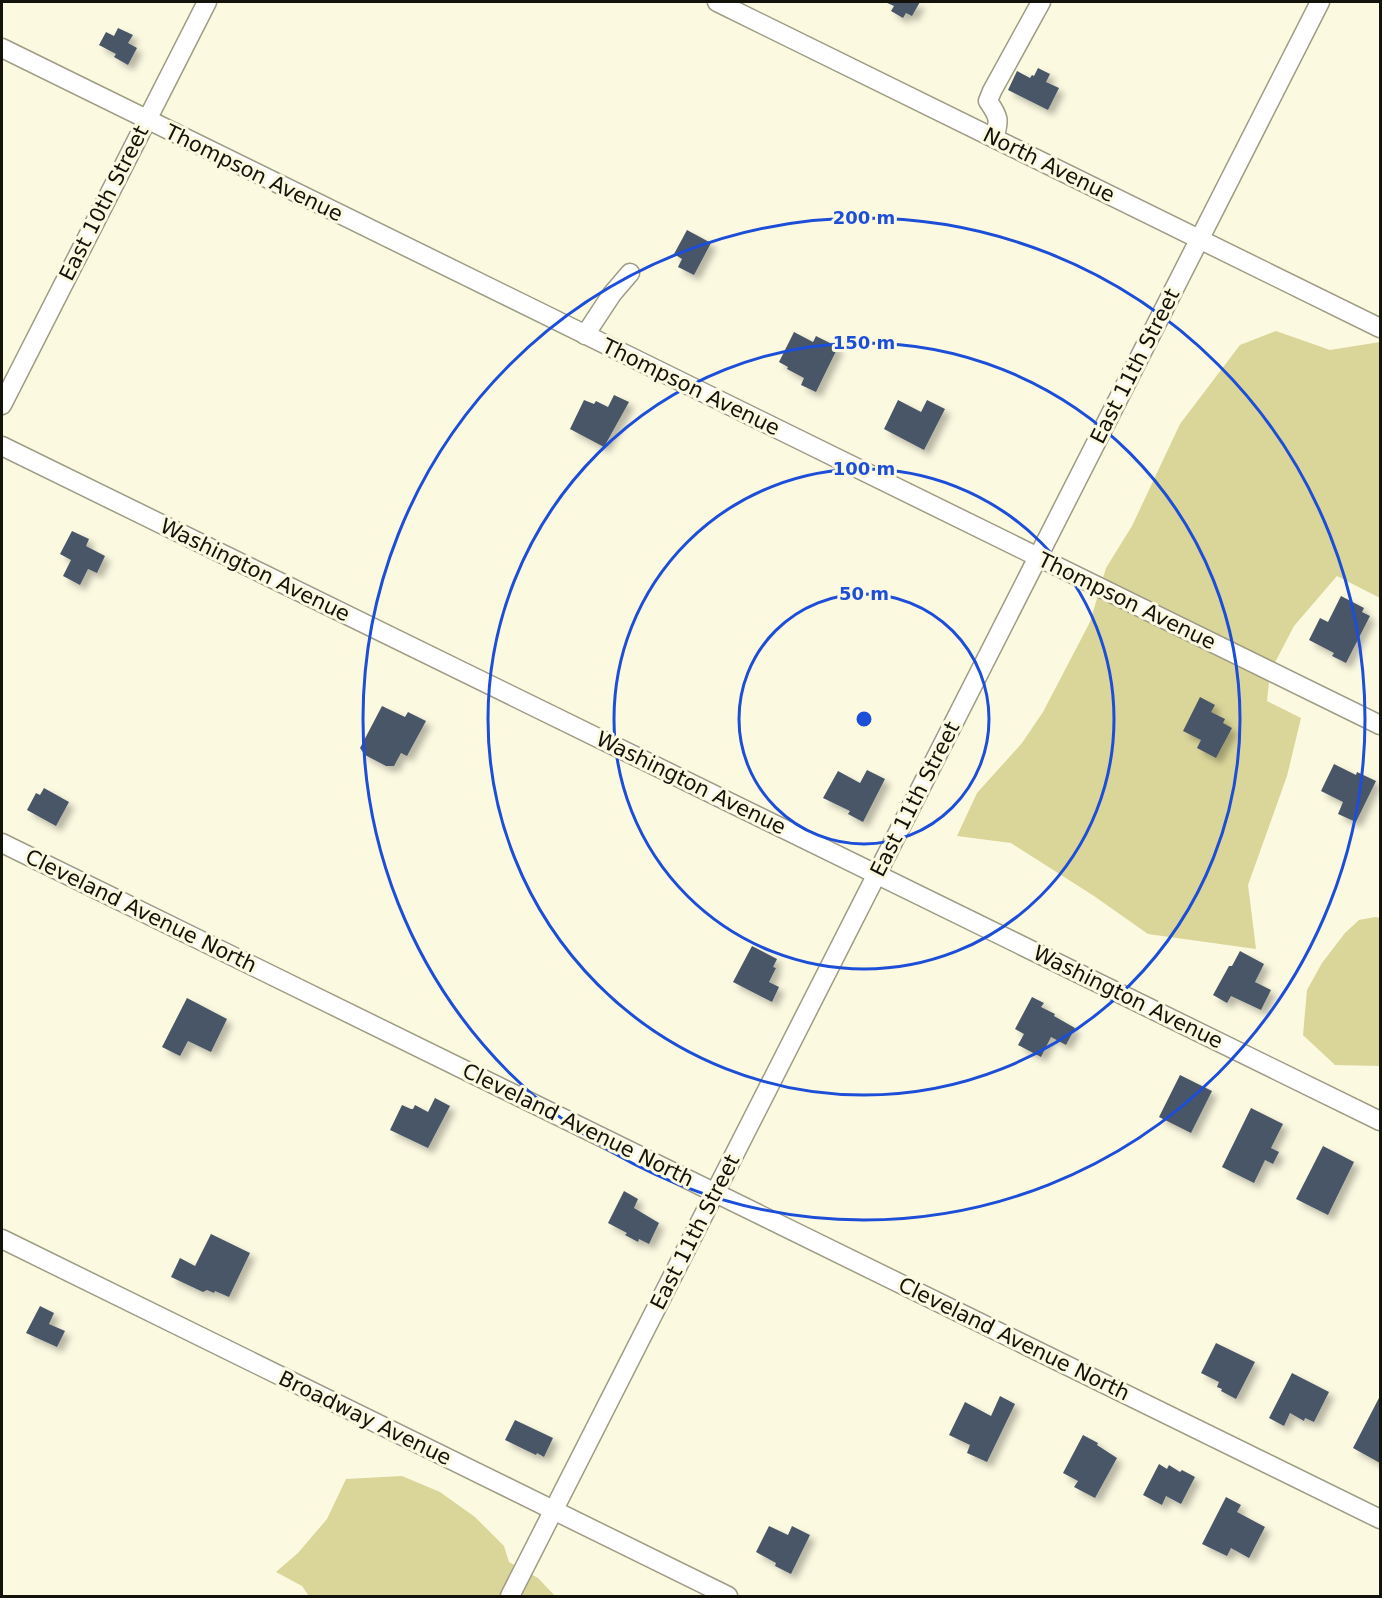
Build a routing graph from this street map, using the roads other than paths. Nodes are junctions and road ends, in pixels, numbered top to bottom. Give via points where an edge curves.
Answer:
1 (207, 2) edge
2 (717, 2) edge
3 (1041, 2) edge
4 (1320, 2) edge
5 (2, 48) edge
6 (146, 120) junction
7 (994, 138) junction
8 (1201, 238) junction
9 (630, 273) dead end
10 (1380, 328) edge
11 (585, 334) junction
12 (2, 405) edge
13 (2, 446) edge
14 (1038, 557) junction
15 (1380, 725) edge
16 (2, 843) edge
17 (877, 874) junction
18 (1380, 1121) edge
19 (715, 1192) junction
20 (2, 1239) edge
21 (553, 1511) junction
22 (1380, 1518) edge
23 (510, 1596) edge
24 (728, 1596) edge

1 - 6 street, East 10th Street
2 - 7 street, North Avenue
3 - 7 street via 988,101 1000,123
4 - 8 street, East 11th Street
5 - 6 street, Thompson Avenue
6 - 11 street, Thompson Avenue
6 - 12 street, East 10th Street
7 - 8 street, North Avenue
8 - 10 street, North Avenue
8 - 14 street, East 11th Street
9 - 11 street
11 - 14 street, Thompson Avenue
13 - 17 street, Washington Avenue
14 - 15 street, Thompson Avenue
14 - 17 street, East 11th Street
16 - 19 street, Cleveland Avenue North
17 - 18 street, Washington Avenue
17 - 19 street, East 11th Street
19 - 21 street, East 11th Street
19 - 22 street, Cleveland Avenue North
20 - 21 street, Broadway Avenue
21 - 23 street, East 11th Street
21 - 24 street, Broadway Avenue

